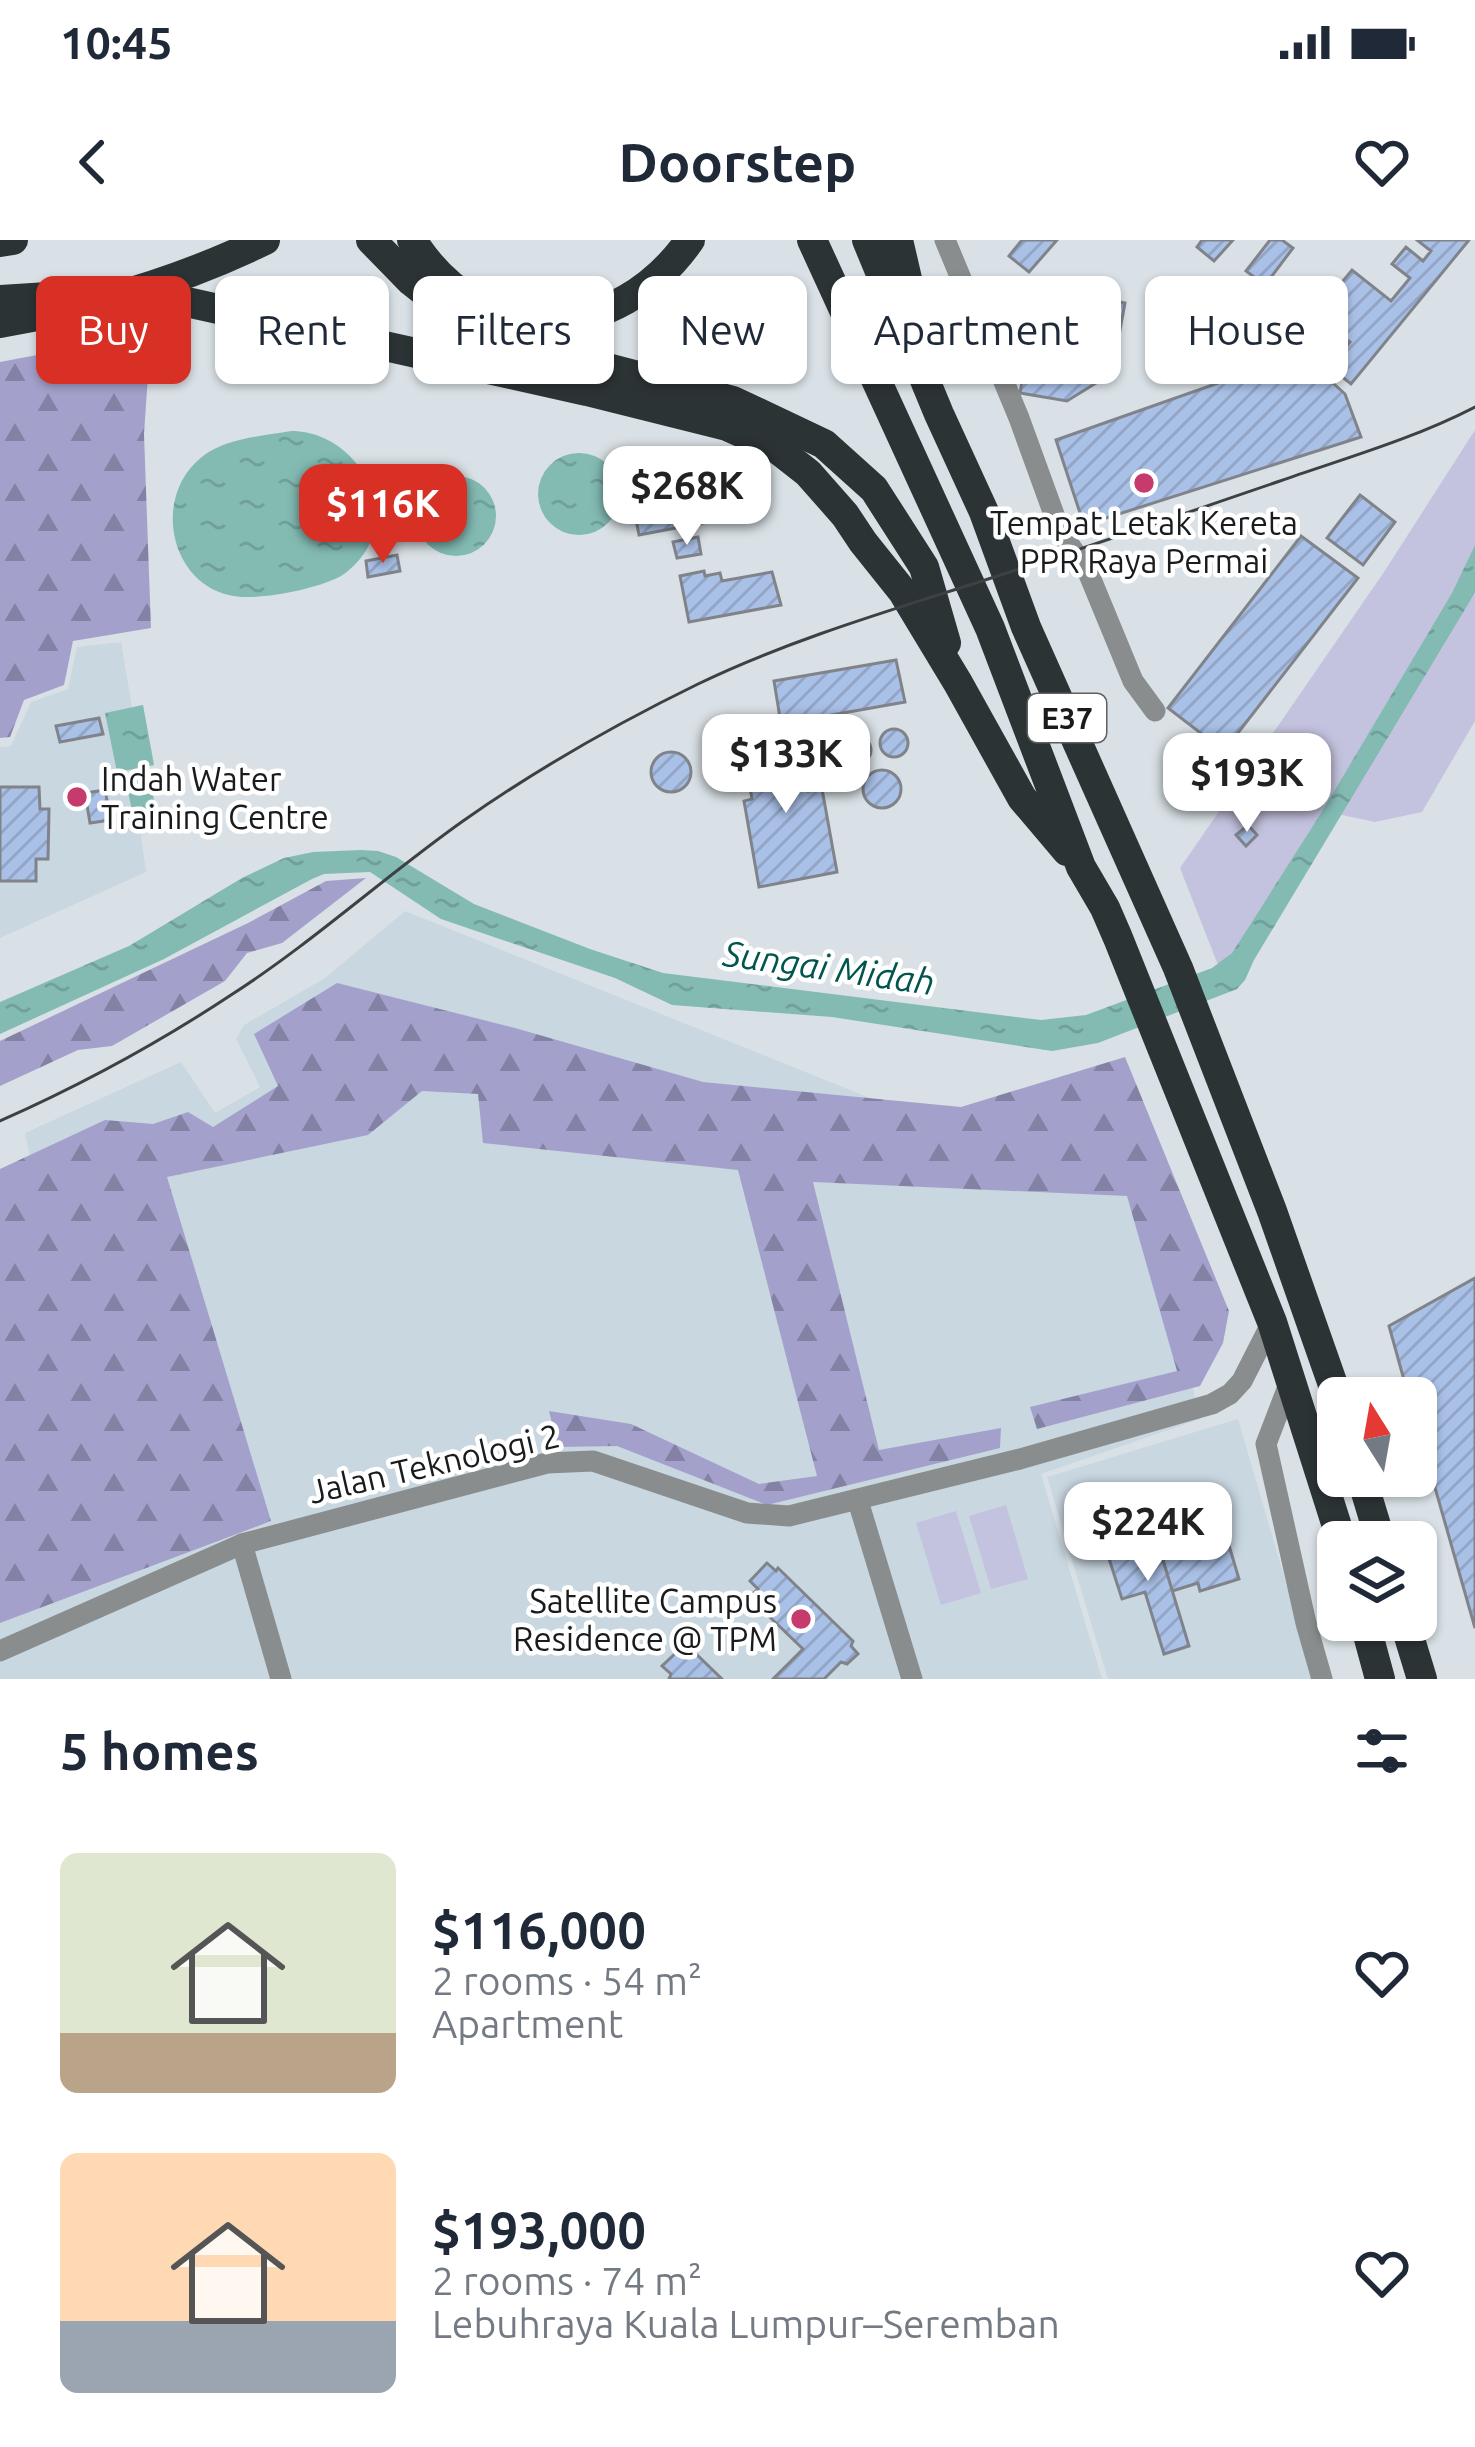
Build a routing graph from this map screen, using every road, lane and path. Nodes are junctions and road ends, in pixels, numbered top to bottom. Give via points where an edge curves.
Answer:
1 (13, 240) edge
2 (265, 240) edge
3 (371, 240) edge
4 (412, 240) edge
5 (690, 240) edge
6 (812, 240) edge
7 (944, 240) edge
8 (0, 242) edge
9 (879, 245) edge
10 (0, 300) edge
11 (0, 323) edge
12 (958, 683) junction
13 (1155, 710) dead end
14 (1081, 867) junction
15 (1272, 1322) junction
16 (1330, 1377) edge
17 (1291, 1378) junction
18 (858, 1501) junction
19 (1335, 1521) edge
20 (242, 1544) junction
21 (1370, 1641) edge
22 (1410, 1641) edge
23 (0, 1651) edge
24 (281, 1679) edge
25 (912, 1679) edge
26 (1322, 1679) edge
27 (1380, 1679) edge
28 (1422, 1679) edge

1 - 8 highway
2 - 11 highway, bridge via 148,288
3 - 12 highway via 453,314 520,345 733,401 824,444 874,489 924,567
4 - 5 highway via 440,278 480,307 548,321 625,301
6 - 14 highway, E37 via 990,628
7 - 13 street via 1060,531 1088,572 1132,681
9 - 16 highway, E37 via 1025,627 1213,1054
10 - 12 highway via 173,299 727,426 808,472 903,592
12 - 14 highway via 1022,798
14 - 15 highway, E37 via 1118,938
15 - 17 highway, E37
15 - 18 street, Jalan Teknologi 2 via 1242,1381 1211,1404
17 - 19 highway, E37
17 - 26 street via 1266,1444
18 - 20 street, Jalan Teknologi 2 via 789,1516 747,1513 593,1461 547,1462
18 - 25 street
20 - 23 street, Jalan Teknologi 2
20 - 24 street
21 - 27 highway
22 - 28 highway

